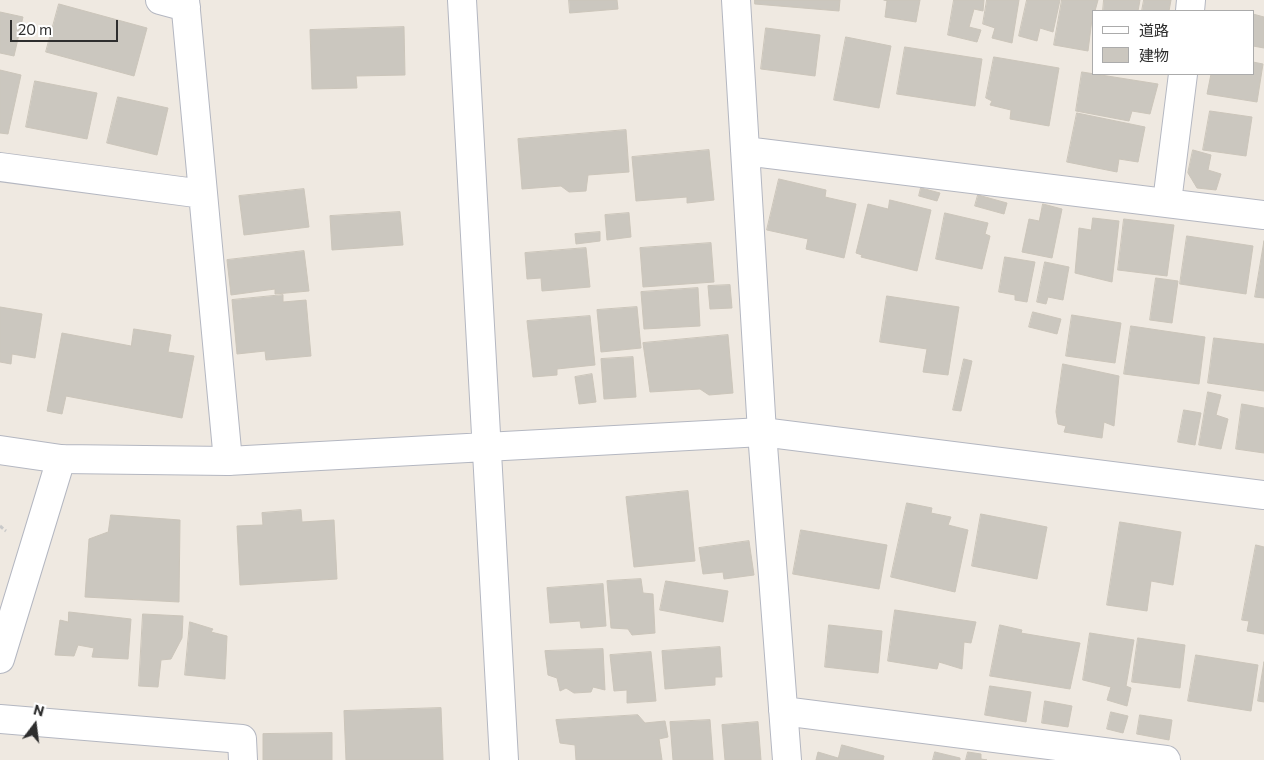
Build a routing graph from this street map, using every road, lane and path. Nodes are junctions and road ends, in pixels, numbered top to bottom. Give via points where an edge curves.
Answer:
1 (462, 0) edge
2 (736, 0) edge
3 (177, 2) edge
4 (1182, 75) edge
5 (745, 150) junction
6 (0, 167) edge
7 (203, 194) junction
8 (1167, 202) junction
9 (1264, 215) edge
10 (762, 432) junction
11 (487, 447) junction
12 (0, 450) edge
13 (61, 460) junction
14 (228, 461) junction
15 (1264, 495) edge
16 (0, 659) edge
17 (783, 712) junction
18 (0, 720) edge
19 (243, 760) edge
20 (504, 760) edge
21 (787, 760) edge
22 (1166, 760) edge

1 - 11 street
2 - 5 street
3 - 7 street
4 - 8 street
5 - 8 street
5 - 10 street
6 - 7 street
7 - 14 street
8 - 9 street
10 - 11 street
10 - 15 street
10 - 17 street
11 - 14 street
11 - 20 street
12 - 13 street
13 - 14 street
13 - 16 street
17 - 21 street
17 - 22 street
18 - 19 street via 242,739

